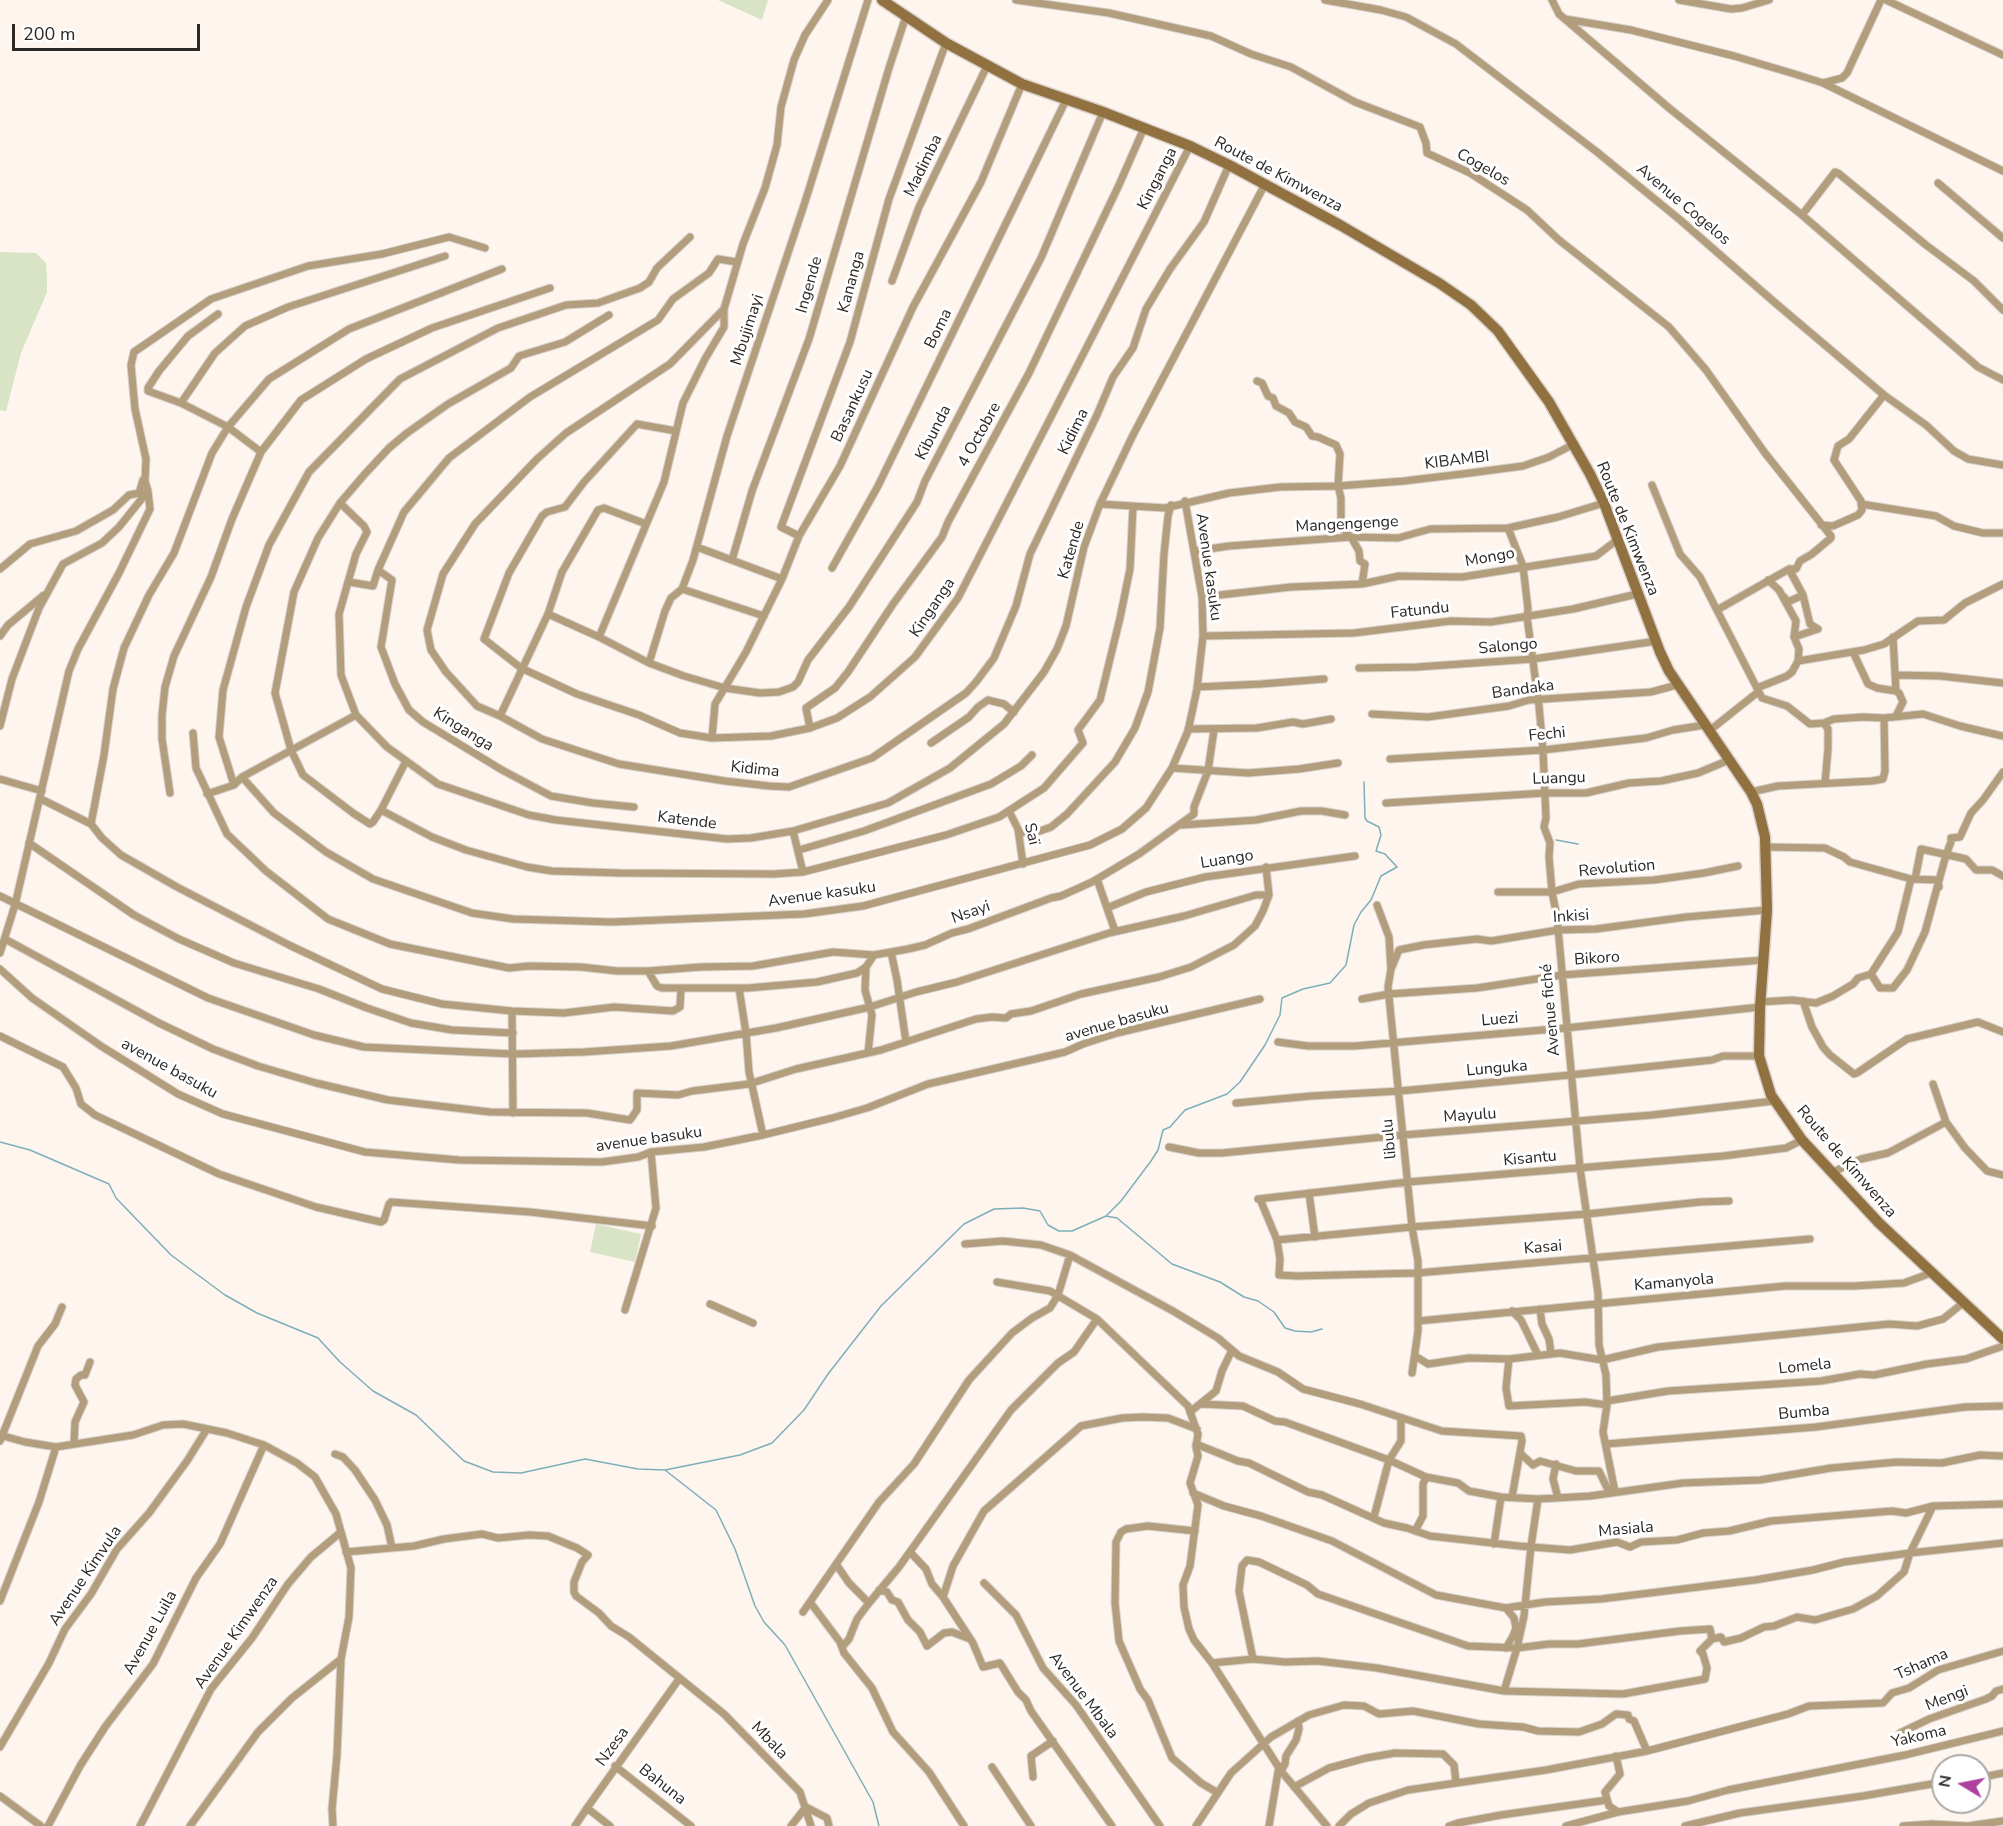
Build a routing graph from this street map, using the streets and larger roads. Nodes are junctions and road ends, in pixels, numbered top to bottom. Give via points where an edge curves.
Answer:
1 (828, 0) edge
2 (868, 0) edge
3 (882, 0) edge
4 (1016, 0) edge
5 (1325, 0) edge
6 (1552, 0) edge
7 (1679, 0) edge
8 (1769, 0) edge
9 (1881, 0) edge
10 (1886, 0) edge
11 (906, 16) junction
12 (1565, 19) junction
13 (946, 43) junction
14 (2003, 55) edge
15 (987, 66) junction
16 (1823, 83) junction
17 (1022, 84) junction
18 (1066, 100) junction
19 (1103, 112) junction
20 (1144, 128) junction
21 (1190, 146) junction
22 (1228, 165) junction
23 (2003, 171) edge
24 (1938, 183) dead end
25 (1264, 186) junction
26 (1802, 215) junction
27 (690, 237) dead end
28 (2003, 238) edge
29 (485, 248) dead end
30 (445, 256) dead end
31 (737, 262) junction
32 (502, 269) dead end
33 (892, 281) dead end
34 (550, 288) dead end
35 (724, 309) junction
36 (2003, 310) edge
37 (218, 314) dead end
38 (609, 315) dead end
39 (2003, 380) edge
40 (1257, 381) dead end
41 (1884, 395) junction
42 (181, 403) junction
43 (228, 427) junction
44 (676, 431) junction
45 (1574, 444) junction
46 (261, 452) junction
47 (2003, 465) edge
48 (145, 481) junction
49 (1652, 485) dead end
50 (1338, 486) junction
51 (148, 492) junction
52 (1185, 501) junction
53 (1604, 503) junction
54 (340, 504) junction
55 (1100, 504) junction
56 (1861, 504) junction
57 (1171, 505) junction
58 (1133, 507) junction
59 (646, 524) junction
60 (1821, 525) junction
61 (1508, 528) junction
62 (2003, 533) edge
63 (799, 536) junction
64 (1351, 537) junction
65 (1617, 540) junction
66 (697, 547) junction
67 (1195, 551) junction
68 (732, 560) junction
69 (1523, 566) junction
70 (832, 568) dead end
71 (0, 569) edge
72 (1789, 569) junction
73 (378, 570) junction
74 (783, 579) junction
75 (1768, 580) junction
76 (349, 582) junction
77 (1362, 584) junction
78 (2003, 584) edge
79 (682, 589) junction
80 (48, 591) junction
81 (1638, 594) junction
82 (1803, 595) junction
83 (1202, 597) junction
84 (1784, 597) junction
85 (1717, 610) junction
86 (548, 614) junction
87 (764, 616) junction
88 (1527, 617) junction
89 (0, 636) edge
90 (1203, 636) junction
91 (599, 637) junction
92 (1794, 637) junction
93 (1893, 637) junction
94 (1657, 641) junction
95 (1853, 652) junction
96 (1533, 659) junction
97 (1798, 661) junction
98 (649, 663) junction
99 (521, 668) junction
100 (1359, 668) dead end
101 (1895, 675) junction
102 (1324, 679) dead end
103 (2003, 683) edge
104 (1677, 685) junction
105 (1197, 687) junction
106 (725, 688) junction
107 (1757, 690) junction
108 (1896, 691) junction
109 (1538, 700) junction
110 (1014, 712) junction
111 (1372, 714) dead end
112 (356, 715) junction
113 (500, 716) junction
114 (1896, 716) junction
115 (1884, 718) junction
116 (1331, 719) dead end
117 (1824, 723) junction
118 (0, 726) edge
119 (810, 728) junction
120 (1707, 728) junction
121 (1188, 729) junction
122 (1214, 730) junction
123 (193, 733) dead end
124 (2003, 736) edge
125 (712, 738) junction
126 (931, 743) dead end
127 (291, 750) junction
128 (1543, 750) junction
129 (1032, 755) dead end
130 (1390, 759) dead end
131 (1729, 760) junction
132 (406, 762) junction
133 (1338, 763) dead end
134 (1172, 768) junction
135 (1208, 771) junction
136 (2003, 772) edge
137 (242, 777) junction
138 (0, 779) edge
139 (1825, 783) junction
140 (234, 785) junction
141 (1751, 792) junction
142 (170, 793) dead end
143 (1545, 793) junction
144 (207, 794) junction
145 (42, 795) junction
146 (1386, 803) dead end
147 (634, 807) dead end
148 (381, 810) junction
149 (1009, 811) junction
150 (1345, 814) dead end
151 (91, 824) junction
152 (1179, 825) junction
153 (793, 831) junction
154 (1019, 833) junction
155 (29, 843) junction
156 (1765, 847) junction
157 (799, 850) junction
158 (1946, 855) junction
159 (1355, 856) dead end
160 (1023, 864) junction
161 (1738, 866) dead end
162 (1266, 867) junction
163 (803, 872) junction
164 (2003, 876) edge
165 (1096, 879) junction
166 (1913, 879) junction
167 (1939, 886) junction
168 (1498, 892) dead end
169 (1552, 892) junction
170 (1269, 895) junction
171 (0, 896) edge
172 (15, 905) junction
173 (1377, 905) dead end
174 (1107, 908) junction
175 (1767, 910) junction
176 (1558, 930) junction
177 (1115, 931) junction
178 (5, 939) junction
179 (891, 952) junction
180 (0, 953) edge
181 (874, 955) junction
182 (1764, 960) junction
183 (866, 967) junction
184 (0, 969) edge
185 (1391, 969) junction
186 (648, 971) junction
187 (1871, 974) junction
188 (1562, 975) junction
189 (681, 988) junction
190 (739, 988) junction
191 (1389, 994) junction
192 (899, 998) junction
193 (1260, 999) dead end
194 (1362, 999) dead end
195 (1803, 1001) junction
196 (1760, 1005) junction
197 (870, 1007) junction
198 (512, 1011) junction
199 (1566, 1028) junction
200 (2003, 1032) edge
201 (513, 1033) junction
202 (746, 1033) junction
203 (0, 1036) edge
204 (906, 1042) junction
205 (1278, 1042) dead end
206 (1394, 1042) junction
207 (868, 1053) junction
208 (513, 1054) junction
209 (1760, 1056) junction
210 (1570, 1075) junction
211 (752, 1082) junction
212 (1933, 1084) dead end
213 (1400, 1091) junction
214 (1774, 1101) junction
215 (1236, 1103) dead end
216 (513, 1113) junction
217 (1576, 1122) junction
218 (1946, 1122) junction
219 (763, 1135) junction
220 (1403, 1135) junction
221 (1802, 1140) junction
222 (1169, 1147) dead end
223 (651, 1152) junction
224 (1580, 1168) junction
225 (1833, 1172) junction
226 (2003, 1174) edge
227 (1408, 1182) junction
228 (1309, 1193) junction
229 (1729, 1201) dead end
230 (1587, 1214) junction
231 (652, 1226) junction
232 (1412, 1227) junction
233 (1315, 1237) junction
234 (1810, 1239) dead end
235 (1277, 1240) junction
236 (965, 1244) dead end
237 (1070, 1255) junction
238 (1592, 1258) junction
239 (1417, 1273) junction
240 (1931, 1273) junction
241 (997, 1282) dead end
242 (1058, 1295) junction
243 (1963, 1303) junction
244 (710, 1304) dead end
245 (1598, 1304) junction
246 (62, 1307) dead end
247 (1540, 1309) junction
248 (625, 1310) dead end
249 (1512, 1311) junction
250 (1096, 1319) junction
251 (1418, 1321) junction
252 (753, 1323) dead end
253 (2003, 1339) edge
254 (2003, 1346) edge
255 (1232, 1350) junction
256 (1551, 1353) junction
257 (1538, 1355) junction
258 (1415, 1356) junction
259 (1509, 1359) junction
260 (1602, 1360) junction
261 (90, 1362) dead end
262 (1412, 1373) dead end
263 (1607, 1403) junction
264 (1201, 1404) junction
265 (2003, 1406) edge
266 (1190, 1412) junction
267 (1401, 1418) junction
268 (207, 1429) junction
269 (1197, 1429) junction
270 (1, 1437) edge
271 (74, 1444) junction
272 (1196, 1444) junction
273 (1606, 1444) junction
274 (264, 1445) junction
275 (57, 1447) junction
276 (1520, 1453) junction
277 (335, 1454) dead end
278 (2003, 1456) edge
279 (1389, 1460) junction
280 (1556, 1464) junction
281 (1426, 1477) junction
282 (1612, 1492) junction
283 (1193, 1493) junction
284 (1501, 1497) junction
285 (1512, 1497) junction
286 (1558, 1498) junction
287 (1538, 1499) junction
288 (2003, 1504) edge
289 (1933, 1506) junction
290 (1374, 1517) junction
291 (1195, 1531) junction
292 (1415, 1531) junction
293 (341, 1532) junction
294 (2003, 1543) edge
295 (1494, 1544) junction
296 (1531, 1546) junction
297 (392, 1548) junction
298 (346, 1552) junction
299 (910, 1552) junction
300 (1910, 1553) junction
301 (836, 1564) junction
302 (984, 1583) dead end
303 (879, 1590) junction
304 (943, 1597) junction
305 (0, 1601) edge
306 (810, 1602) junction
307 (868, 1603) junction
308 (1526, 1605) junction
309 (1506, 1608) junction
310 (803, 1612) dead end
311 (970, 1639) junction
312 (1712, 1639) junction
313 (842, 1647) junction
314 (1506, 1648) junction
315 (1517, 1648) junction
316 (2003, 1650) edge
317 (341, 1659) junction
318 (1253, 1659) junction
319 (1212, 1663) junction
320 (679, 1679) junction
321 (2003, 1689) edge
322 (1504, 1691) junction
323 (1298, 1721) junction
324 (2003, 1731) edge
325 (1900, 1733) dead end
326 (1053, 1741) junction
327 (1264, 1745) junction
328 (0, 1747) edge
329 (1647, 1751) junction
330 (1616, 1756) junction
331 (615, 1766) junction
332 (992, 1767) dead end
333 (1280, 1768) junction
334 (1033, 1777) dead end
335 (1456, 1782) junction
336 (1931, 1784) edge
337 (1294, 1787) junction
338 (1218, 1793) junction
339 (0, 1796) edge
340 (1607, 1800) junction
341 (806, 1807) junction
342 (587, 1808) junction
343 (1618, 1812) junction
344 (2003, 1821) edge
345 (41, 1826) edge
346 (48, 1826) edge
347 (140, 1826) edge
348 (190, 1826) edge
349 (333, 1826) edge
350 (575, 1826) edge
351 (610, 1826) edge
352 (691, 1826) edge
353 (790, 1826) edge
354 (811, 1826) edge
355 (829, 1826) edge
356 (964, 1826) edge
357 (1031, 1826) edge
358 (1112, 1826) edge
359 (1160, 1826) edge
360 (1196, 1826) edge
361 (1269, 1826) edge
362 (1327, 1826) edge
363 (1339, 1826) edge
364 (1449, 1826) edge
365 (1566, 1826) edge
366 (1685, 1826) edge
367 (1903, 1826) edge

1 - 31 street via 794,60 765,188
2 - 66 street, Mbujimayi via 727,436
3 - 11 street, Route de Kimwenza
4 - 60 street, Cogelos via 1109,13 1211,36 1291,67 1355,102 1420,127 1427,153 1470,173 1527,210 1669,327 1706,370
5 - 41 street, Avenue Cogelos via 1406,17 1456,44 1670,211
6 - 12 street
7 - 8 street via 1731,9
9 - 16 street via 1847,73
10 - 14 street
11 - 13 street, Route de Kimwenza
11 - 68 street, Ingende via 808,339 752,491
12 - 16 street via 1654,35
12 - 26 street
13 - 15 street, Route de Kimwenza
13 - 63 street, Kananga via 892,190 850,342 781,527
15 - 17 street, Route de Kimwenza
15 - 33 street, Madimba via 919,207
16 - 23 street
17 - 18 street, Route de Kimwenza
17 - 63 street, Basankusu via 981,182 913,307 840,466
18 - 19 street, Route de Kimwenza
18 - 70 street, Boma via 878,486
19 - 20 street, Route de Kimwenza
19 - 106 street, Kibunda via 1041,258 918,502 896,537 793,687 769,693
20 - 21 street, Route de Kimwenza
20 - 119 street, 4 Octobre via 1029,373 942,537 848,672 835,688 806,708
21 - 22 street, Route de Kimwenza
21 - 119 street, Kinganga via 958,598 915,657 885,684 845,713
22 - 25 street, Route de Kimwenza
22 - 113 street, Kidima via 1204,222 1146,309 1133,348 1113,377 1030,554 1016,606 994,658 966,693 873,758 789,787 620,765 542,739
24 - 28 street
25 - 45 street, Route de Kimwenza via 1354,233 1472,305 1498,331
25 - 55 street, Katende
26 - 36 street via 1838,173 1974,281
26 - 39 street via 1978,367
27 - 140 street via 640,288 598,303 566,305 498,328 397,381 309,472 269,545 223,690 219,737
29 - 48 street via 446,237 382,254 308,266 211,299 134,352 131,361 135,409 146,459
30 - 42 street via 288,307 245,326 215,353
31 - 35 street
31 - 73 street via 717,259 709,273 673,299 658,320 530,397 449,458 404,512
32 - 43 street via 348,330 269,379
34 - 46 street via 429,330 366,359 301,400
35 - 44 street via 724,327 688,390
35 - 113 street, Kidima via 670,364 568,432 537,459 473,526 443,574 427,626 431,650 477,706
37 - 42 street via 188,336 148,388 150,393
38 - 54 street via 568,341 519,356 511,368 432,416 389,447
40 - 50 street via 1276,406 1306,427 1312,436 1336,445 1340,454
41 - 47 street, Avenue Cogelos via 1954,451 1968,459
41 - 56 street via 1839,446 1834,460
42 - 43 street
43 - 46 street
43 - 151 street via 211,456 174,553 124,648 112,689
44 - 59 street via 664,482
44 - 99 street, Kinganga via 637,424 565,507 542,516 509,573 484,639
45 - 50 street, KIBAMBI via 1523,466 1404,482
45 - 53 street, Route de Kimwenza
46 - 142 street via 211,577 174,656 165,687 162,739
48 - 51 street
48 - 71 street via 139,493 129,495 113,510 76,531 30,544
49 - 85 street via 1680,554 1700,577
50 - 52 street via 1280,487
50 - 64 street via 1341,528
51 - 80 street via 102,543 65,562
51 - 145 street via 150,509 69,671
52 - 57 street
52 - 67 street, Avenue kasuku
53 - 61 street, Mangengenge
53 - 65 street, Route de Kimwenza
54 - 76 street, Katende via 367,532
54 - 127 street via 318,538 293,597 275,693
55 - 58 street, Katende
55 - 110 street, Katende via 1084,547 1057,649
56 - 60 street via 1858,515 1833,526
56 - 62 street via 1936,516 1954,526 1983,533
57 - 58 street, Katende
57 - 154 street via 1160,628 1148,692 1135,728 1115,762 1067,814 1051,827
58 - 149 street via 1130,569 1120,618 1100,700 1078,730 1083,743 1044,788
59 - 86 street via 604,508 598,510 562,572
59 - 91 street
60 - 72 street, Cogelos via 1831,538 1800,561 1796,569
61 - 64 street, Mangengenge via 1430,528 1398,538
61 - 69 street, Avenue fiché
63 - 74 street, Basankusu
64 - 67 street, Mangengenge
64 - 77 street via 1360,561 1365,564
65 - 69 street, Mongo via 1596,556
65 - 81 street, Route de Kimwenza
66 - 68 street
66 - 79 street, Mbujimayi
67 - 83 street, Avenue kasuku
68 - 74 street
69 - 77 street, Mongo via 1462,577 1399,576
69 - 88 street, Avenue fiché
72 - 75 street
72 - 82 street
73 - 76 street via 371,587
73 - 147 street, Kinganga via 392,580 381,647 394,684 409,710 502,770 551,796
74 - 87 street, Basankusu
75 - 84 street
75 - 85 street
76 - 112 street, Katende via 339,614 340,671
77 - 83 street, Mongo
78 - 93 street via 1965,603 1944,620 1918,621
79 - 87 street
79 - 98 street, Mbujimayi via 670,598
80 - 89 street
80 - 118 street via 12,679
81 - 88 street, Fatundu
81 - 94 street, Route de Kimwenza
82 - 84 street via 1790,601
82 - 92 street via 1810,624 1818,629
83 - 90 street, Avenue kasuku
84 - 92 street via 1796,621
85 - 107 street
86 - 91 street, Kibunda
86 - 99 street
87 - 106 street, Basankusu
88 - 90 street, Fatundu via 1491,622 1450,621 1354,633
88 - 96 street, Avenue fiché
90 - 105 street, Avenue kasuku
91 - 98 street, Kibunda
92 - 97 street
93 - 95 street via 1884,644
93 - 101 street
94 - 96 street, Salongo
94 - 104 street, Route de Kimwenza
95 - 97 street
95 - 108 street via 1868,684
96 - 100 street, Salongo
96 - 109 street, Avenue fiché
97 - 107 street via 1787,676
98 - 106 street, Kibunda
99 - 113 street
99 - 125 street, Kinganga via 672,731
101 - 103 street
101 - 108 street
102 - 105 street
104 - 109 street, Bandaka via 1651,692
104 - 120 street, Route de Kimwenza
105 - 121 street, Avenue kasuku
106 - 125 street, Basankusu via 715,704
107 - 117 street via 1766,701 1787,706 1806,723
107 - 120 street
108 - 114 street via 1903,702
109 - 111 street, Bandaka via 1428,717
109 - 128 street, Avenue fiché
110 - 126 street via 1004,704 988,700
110 - 153 street, Katende via 958,762 911,791 888,803
112 - 127 street
112 - 132 street, Katende
114 - 115 street
114 - 124 street via 1929,715
115 - 117 street via 1843,718
115 - 139 street via 1883,779
116 - 122 street
117 - 139 street via 1828,729
119 - 125 street, Kinganga via 771,736
120 - 128 street, Fechi
120 - 131 street, Route de Kimwenza
121 - 122 street
121 - 134 street, Avenue kasuku
122 - 135 street, Nsayi
123 - 144 street, Nsayi via 196,768
127 - 137 street
127 - 148 street via 303,775 353,813 370,824
128 - 130 street, Fechi
128 - 143 street, Avenue fiché
129 - 157 street via 991,784 864,831
131 - 141 street, Route de Kimwenza
131 - 143 street, Luangu via 1698,773 1661,781 1629,783 1586,793
132 - 148 street
132 - 153 street, Katende via 441,786 529,815 708,838 751,838
133 - 135 street via 1299,770
134 - 135 street
134 - 160 street, Avenue kasuku via 1146,808 1122,829 1090,845
135 - 152 street, Nsayi via 1194,814
136 - 158 street via 1971,813 1960,837 1951,838
137 - 140 street
137 - 160 street, Avenue kasuku via 274,813 326,852 373,879 472,913 513,919 612,922 804,914 863,906
138 - 145 street
139 - 141 street
140 - 144 street
141 - 156 street, Route de Kimwenza
143 - 146 street, Luangu
143 - 169 street, Avenue fiché via 1544,827 1550,843
144 - 186 street, Nsayi via 227,834 266,871 328,919 390,944 509,968
145 - 151 street
145 - 155 street
148 - 163 street via 466,850 552,871
149 - 154 street, Saï
149 - 163 street via 946,835
150 - 152 street via 1301,811 1256,820
151 - 198 street via 121,855 177,888 382,989 442,1004
152 - 165 street, Nsayi via 1151,847
153 - 157 street
154 - 160 street, Saï
155 - 172 street
155 - 201 street via 134,915 234,963 411,1023
156 - 166 street via 1826,848 1850,862
156 - 175 street, Route de Kimwenza
157 - 163 street
158 - 164 street via 1966,859 1976,870 1992,870
158 - 166 street via 1921,849
158 - 167 street
159 - 162 street, Luango
161 - 169 street, Revolution via 1654,879 1579,884
162 - 170 street
162 - 174 street, Luango via 1184,882
165 - 174 street
165 - 179 street, Nsayi via 1061,896 925,945
166 - 167 street via 1938,880
166 - 187 street via 1898,932
167 - 187 street via 1922,941 1907,971 1893,988 1883,989
168 - 169 street, Revolution
169 - 176 street, Avenue fiché
170 - 177 street
170 - 204 street via 1258,921 1243,939 1191,967 1081,994 1006,1018 976,1018
171 - 172 street
172 - 178 street
172 - 208 street via 208,998 314,1035 364,1047
173 - 185 street, libulu via 1389,937
174 - 177 street
175 - 176 street, Inkisi
175 - 182 street, Route de Kimwenza
176 - 185 street, Inkisi via 1399,950
176 - 188 street, Avenue fiché
177 - 192 street
178 - 180 street
178 - 216 street via 159,1023 258,1066 388,1100
179 - 181 street, Nsayi
179 - 192 street
181 - 183 street
181 - 186 street, Nsayi via 841,951 753,966
182 - 188 street, Bikoro
182 - 196 street, Route de Kimwenza
183 - 190 street via 857,973 817,982
183 - 197 street via 865,990
184 - 223 street, avenue basuku via 32,998 101,1046 178,1094 234,1118 371,1153 459,1160 602,1162
185 - 191 street, libulu
186 - 189 street via 659,987
187 - 195 street, Luezi via 1816,1003
188 - 191 street, Bikoro via 1477,988
188 - 199 street, Avenue fiché
189 - 190 street
189 - 198 street via 680,1007 673,1011 614,1007 564,1012
190 - 202 street
191 - 194 street, Bikoro
191 - 206 street, libulu
192 - 197 street
192 - 204 street
193 - 219 street, avenue basuku via 928,1084 867,1108
195 - 196 street, Luezi
195 - 200 street via 1823,1047 1854,1074 1906,1039 1978,1022
196 - 199 street, Luezi
196 - 209 street, Route de Kimwenza
197 - 202 street
197 - 207 street
198 - 201 street
199 - 206 street, Luezi
199 - 210 street, Avenue fiché
201 - 208 street
202 - 208 street via 671,1046
202 - 211 street
203 - 231 street via 63,1067 81,1104 95,1115 219,1174 316,1207 381,1222 391,1202
204 - 207 street
205 - 206 street, Luezi via 1308,1046
206 - 213 street, libulu
207 - 211 street
208 - 216 street
209 - 210 street, Lunguka via 1723,1056
209 - 214 street, Route de Kimwenza
210 - 213 street, Lunguka
210 - 217 street, Avenue fiché
211 - 216 street via 678,1095 637,1093 637,1110 630,1120 587,1113
211 - 219 street
212 - 218 street
213 - 215 street, Lunguka
213 - 220 street, libulu
214 - 217 street, Mayulu
214 - 221 street, Route de Kimwenza
217 - 220 street, Mayulu
217 - 224 street, Avenue fiché
218 - 225 street via 1888,1153
218 - 226 street via 1987,1171
219 - 223 street, avenue basuku via 704,1147
220 - 222 street, Mayulu via 1222,1153
220 - 227 street, libulu
221 - 224 street, Kisantu via 1786,1148
221 - 225 street, Route de Kimwenza
223 - 231 street via 656,1208
224 - 227 street, Kisantu
224 - 230 street, Avenue fiché
225 - 240 street, Route de Kimwenza
227 - 228 street, Kisantu
227 - 232 street, libulu
228 - 233 street
228 - 235 street, Kisantu via 1259,1199
229 - 230 street
230 - 232 street
230 - 238 street, Avenue fiché
231 - 248 street
232 - 233 street
232 - 239 street, libulu
233 - 235 street
234 - 238 street, Kasai
235 - 239 street, Kasai via 1279,1275
236 - 237 street via 1003,1241 1041,1245
237 - 242 street
237 - 255 street via 1173,1311
238 - 239 street, Kasai
238 - 245 street, Avenue fiché
239 - 251 street, libulu
240 - 243 street, Route de Kimwenza
240 - 245 street, Kamanyola via 1904,1283 1785,1286
241 - 242 street
242 - 250 street
242 - 301 street via 1046,1311 1012,1333 969,1380 914,1464 879,1502
243 - 253 street, Route de Kimwenza
243 - 260 street via 1941,1320 1917,1326 1889,1324 1658,1347
244 - 252 street
245 - 247 street, Kamanyola
245 - 260 street, Avenue fiché
246 - 270 street via 38,1346
247 - 249 street, Kamanyola
247 - 256 street
249 - 251 street, Kamanyola
249 - 257 street via 1521,1320
250 - 266 street
250 - 299 street via 1074,1352 1011,1410
251 - 258 street, libulu
254 - 263 street, Lomela via 1966,1359 1874,1375 1668,1391
255 - 264 street via 1216,1391
255 - 267 street via 1303,1389
256 - 257 street
256 - 260 street
257 - 259 street
258 - 259 street via 1428,1364 1469,1358
258 - 262 street, libulu
259 - 263 street, Lomela via 1509,1406
260 - 263 street, Avenue fiché
261 - 271 street via 86,1375 76,1379 84,1402 75,1422
263 - 273 street, Avenue fiché via 1603,1432
264 - 266 street
264 - 279 street via 1243,1406
265 - 273 street, Bumba via 1965,1407 1816,1427
266 - 269 street
267 - 276 street via 1442,1431 1521,1436
267 - 279 street via 1401,1441
268 - 271 street via 163,1425 133,1435
268 - 274 street
268 - 328 street, Avenue Kimvula via 150,1513 117,1549 65,1629
269 - 272 street
269 - 304 street via 1168,1418 1143,1417 1081,1426 984,1511 953,1566
270 - 275 street
271 - 275 street
272 - 283 street via 1198,1455 1190,1483
272 - 290 street, Masiala
273 - 282 street, Avenue fiché
274 - 293 street via 315,1478 336,1514
274 - 346 street, Avenue Luila via 220,1544 196,1578 153,1664 105,1727
275 - 305 street
276 - 280 street via 1533,1465 1540,1461
276 - 285 street
277 - 297 street via 355,1470 375,1500
278 - 282 street via 1831,1468 1760,1480 1683,1483
279 - 281 street
279 - 290 street
280 - 282 street via 1576,1471 1599,1472
280 - 286 street via 1553,1479
281 - 284 street
281 - 292 street via 1424,1516
282 - 286 street
283 - 291 street via 1198,1505
283 - 309 street via 1332,1541 1436,1595
284 - 285 street
284 - 295 street
285 - 287 street
286 - 287 street
287 - 296 street
288 - 289 street, Masiala
289 - 296 street, Masiala via 1906,1513 1892,1510 1771,1521 1628,1547 1617,1542 1570,1550
289 - 300 street
290 - 292 street, Masiala
291 - 319 street via 1184,1581 1184,1607 1194,1640
291 - 338 street via 1148,1526 1121,1532 1116,1542 1115,1603 1119,1641 1172,1758 1201,1784
292 - 295 street, Masiala
293 - 298 street
293 - 347 street, Avenue Kimwenza via 311,1557 288,1584 211,1689
294 - 300 street
295 - 296 street, Masiala
296 - 308 street
297 - 298 street
297 - 320 street, Mbala via 482,1534 496,1538 532,1534 572,1545 588,1555 574,1582 576,1596
298 - 317 street via 351,1573 349,1617
299 - 303 street
299 - 304 street
300 - 308 street via 1755,1580
300 - 312 street via 1902,1574 1877,1596 1853,1609 1815,1620 1797,1617 1724,1642 1721,1637
301 - 306 street
301 - 307 street
302 - 359 street, Avenue Mbala via 1016,1615 1043,1668 1076,1705
303 - 307 street
303 - 311 street via 898,1602 927,1646 944,1633
304 - 311 street
306 - 310 street
306 - 313 street
307 - 313 street
308 - 309 street
308 - 315 street
309 - 314 street via 1516,1628
311 - 326 street via 983,1667 1000,1663
312 - 315 street via 1710,1629
312 - 322 street via 1700,1651 1707,1668 1705,1679 1623,1694
313 - 356 street via 872,1688 893,1732 928,1772
314 - 315 street
314 - 318 street via 1460,1644 1318,1594 1249,1560 1242,1566 1239,1591
315 - 322 street
316 - 329 street, Tshama via 1938,1670 1909,1689 1892,1694 1883,1703 1810,1706
317 - 348 street via 292,1698 258,1732
317 - 349 street
318 - 319 street
318 - 322 street via 1359,1665
319 - 327 street
320 - 331 street, Nzesa
320 - 341 street, Mbala via 724,1714 764,1754 800,1792
321 - 325 street, Mengi
323 - 327 street
323 - 329 street via 1328,1708 1349,1705 1364,1706 1379,1714 1413,1712 1479,1724 1578,1732 1602,1724 1616,1714 1628,1715
323 - 333 street via 1296,1740
324 - 343 street, Yakoma via 1686,1802
326 - 334 street via 1031,1756
326 - 358 street
327 - 333 street
327 - 338 street via 1232,1773
329 - 330 street, Tshama
330 - 335 street, Tshama
330 - 340 street via 1620,1774 1606,1789
331 - 342 street, Nzesa
331 - 352 street, Bahuna
332 - 357 street
333 - 337 street
333 - 361 street
335 - 337 street via 1454,1765 1443,1754 1395,1753 1329,1768
335 - 363 street, Tshama via 1389,1795 1351,1814
336 - 366 street via 1740,1813
337 - 362 street
338 - 360 street
339 - 345 street
340 - 343 street
340 - 364 street
341 - 353 street
341 - 354 street
341 - 355 street, Mbala via 827,1818
342 - 350 street, Nzesa
342 - 351 street
343 - 365 street, Yakoma
344 - 367 street via 1968,1826

